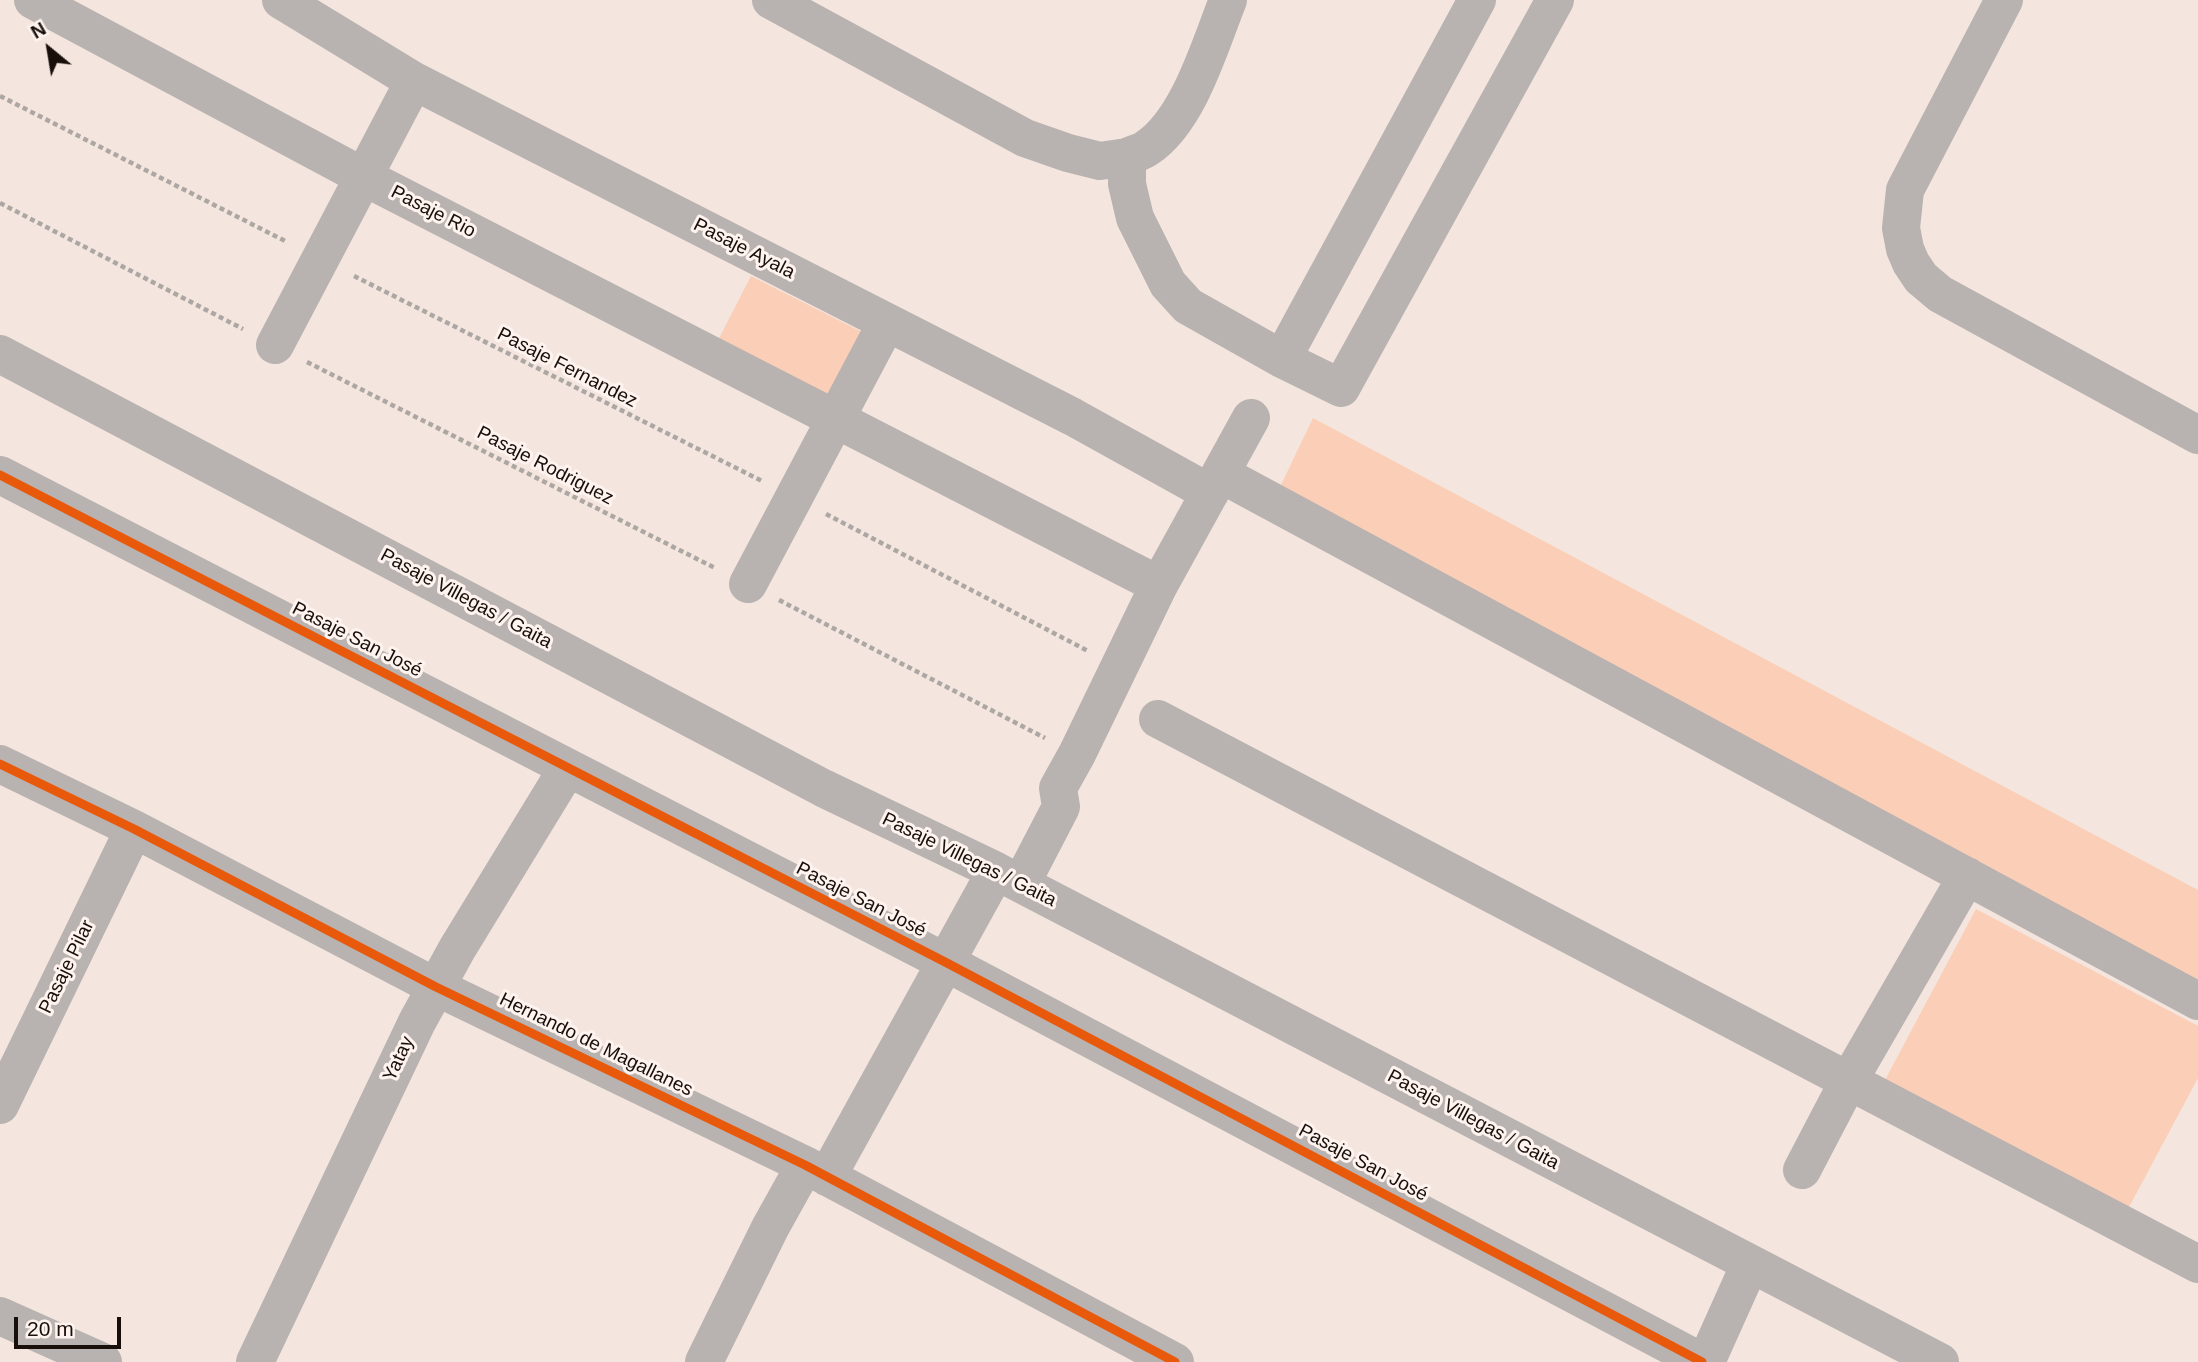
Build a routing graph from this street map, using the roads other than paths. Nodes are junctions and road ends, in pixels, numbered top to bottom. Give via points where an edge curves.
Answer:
1 (33, 0) edge
2 (281, 0) edge
3 (771, 0) edge
4 (1228, 0) edge
5 (1477, 0) edge
6 (1555, 0) edge
7 (1997, 3) edge
8 (414, 81) junction
9 (1127, 157) junction
10 (365, 177) junction
11 (887, 322) junction
12 (275, 345) road end
13 (0, 354) edge
14 (1282, 359) junction
15 (1251, 418) dead end
16 (836, 419) junction
17 (2198, 435) edge
18 (0, 475) edge
19 (1214, 484) junction
20 (748, 584) road end
21 (1159, 584) junction
22 (1158, 719) dead end
23 (0, 764) edge
24 (567, 769) junction
25 (134, 829) junction
26 (1967, 876) junction
27 (1009, 878) junction
28 (947, 963) junction
29 (436, 987) junction
30 (2198, 1001) edge
31 (1848, 1082) junction
32 (0, 1105) edge
33 (1802, 1170) dead end
34 (816, 1171) junction
35 (1749, 1264) junction
36 (2198, 1264) edge
37 (0, 1316) edge
38 (103, 1362) edge
39 (255, 1362) edge
40 (704, 1362) edge
41 (1175, 1362) edge
42 (1704, 1362) edge
43 (1940, 1362) edge

1 - 10 street, Pasaje Rio
2 - 8 street, Pasaje Ayala
3 - 9 street via 1025,138 1100,161
4 - 9 street via 1188,98 1147,148
5 - 14 street
6 - 14 street via 1341,388
7 - 17 street via 1905,190 1901,228 1911,263 1940,294
8 - 10 street
8 - 11 street, Pasaje Ayala
9 - 14 street via 1127,184 1135,218 1168,284 1188,306
10 - 12 street
10 - 16 street, Pasaje Rio
11 - 16 street
11 - 19 street, Pasaje Ayala
13 - 27 street, Pasaje Villegas / Gaita via 823,788
15 - 19 street
16 - 20 street
16 - 21 street, Pasaje Rio
18 - 24 street, Pasaje San José
19 - 21 street
19 - 26 street, Pasaje Ayala via 1232,480
21 - 27 street via 1058,788 1061,807
22 - 31 street
23 - 25 street, Hernando de Magallanes
24 - 28 street, Pasaje San José
24 - 29 street, Yatay
25 - 29 street, Hernando de Magallanes
25 - 32 street, Pasaje Pilar
26 - 30 street, Pasaje Ayala
26 - 31 street
27 - 28 street
27 - 35 street, Pasaje Villegas / Gaita
28 - 34 street
28 - 42 street, Pasaje San José
29 - 34 street, Hernando de Magallanes
29 - 39 street, Yatay
31 - 33 street
31 - 36 street
34 - 40 street via 770,1228
34 - 41 street, Hernando de Magallanes
35 - 42 street
35 - 43 street, Pasaje Villegas / Gaita
37 - 38 street

